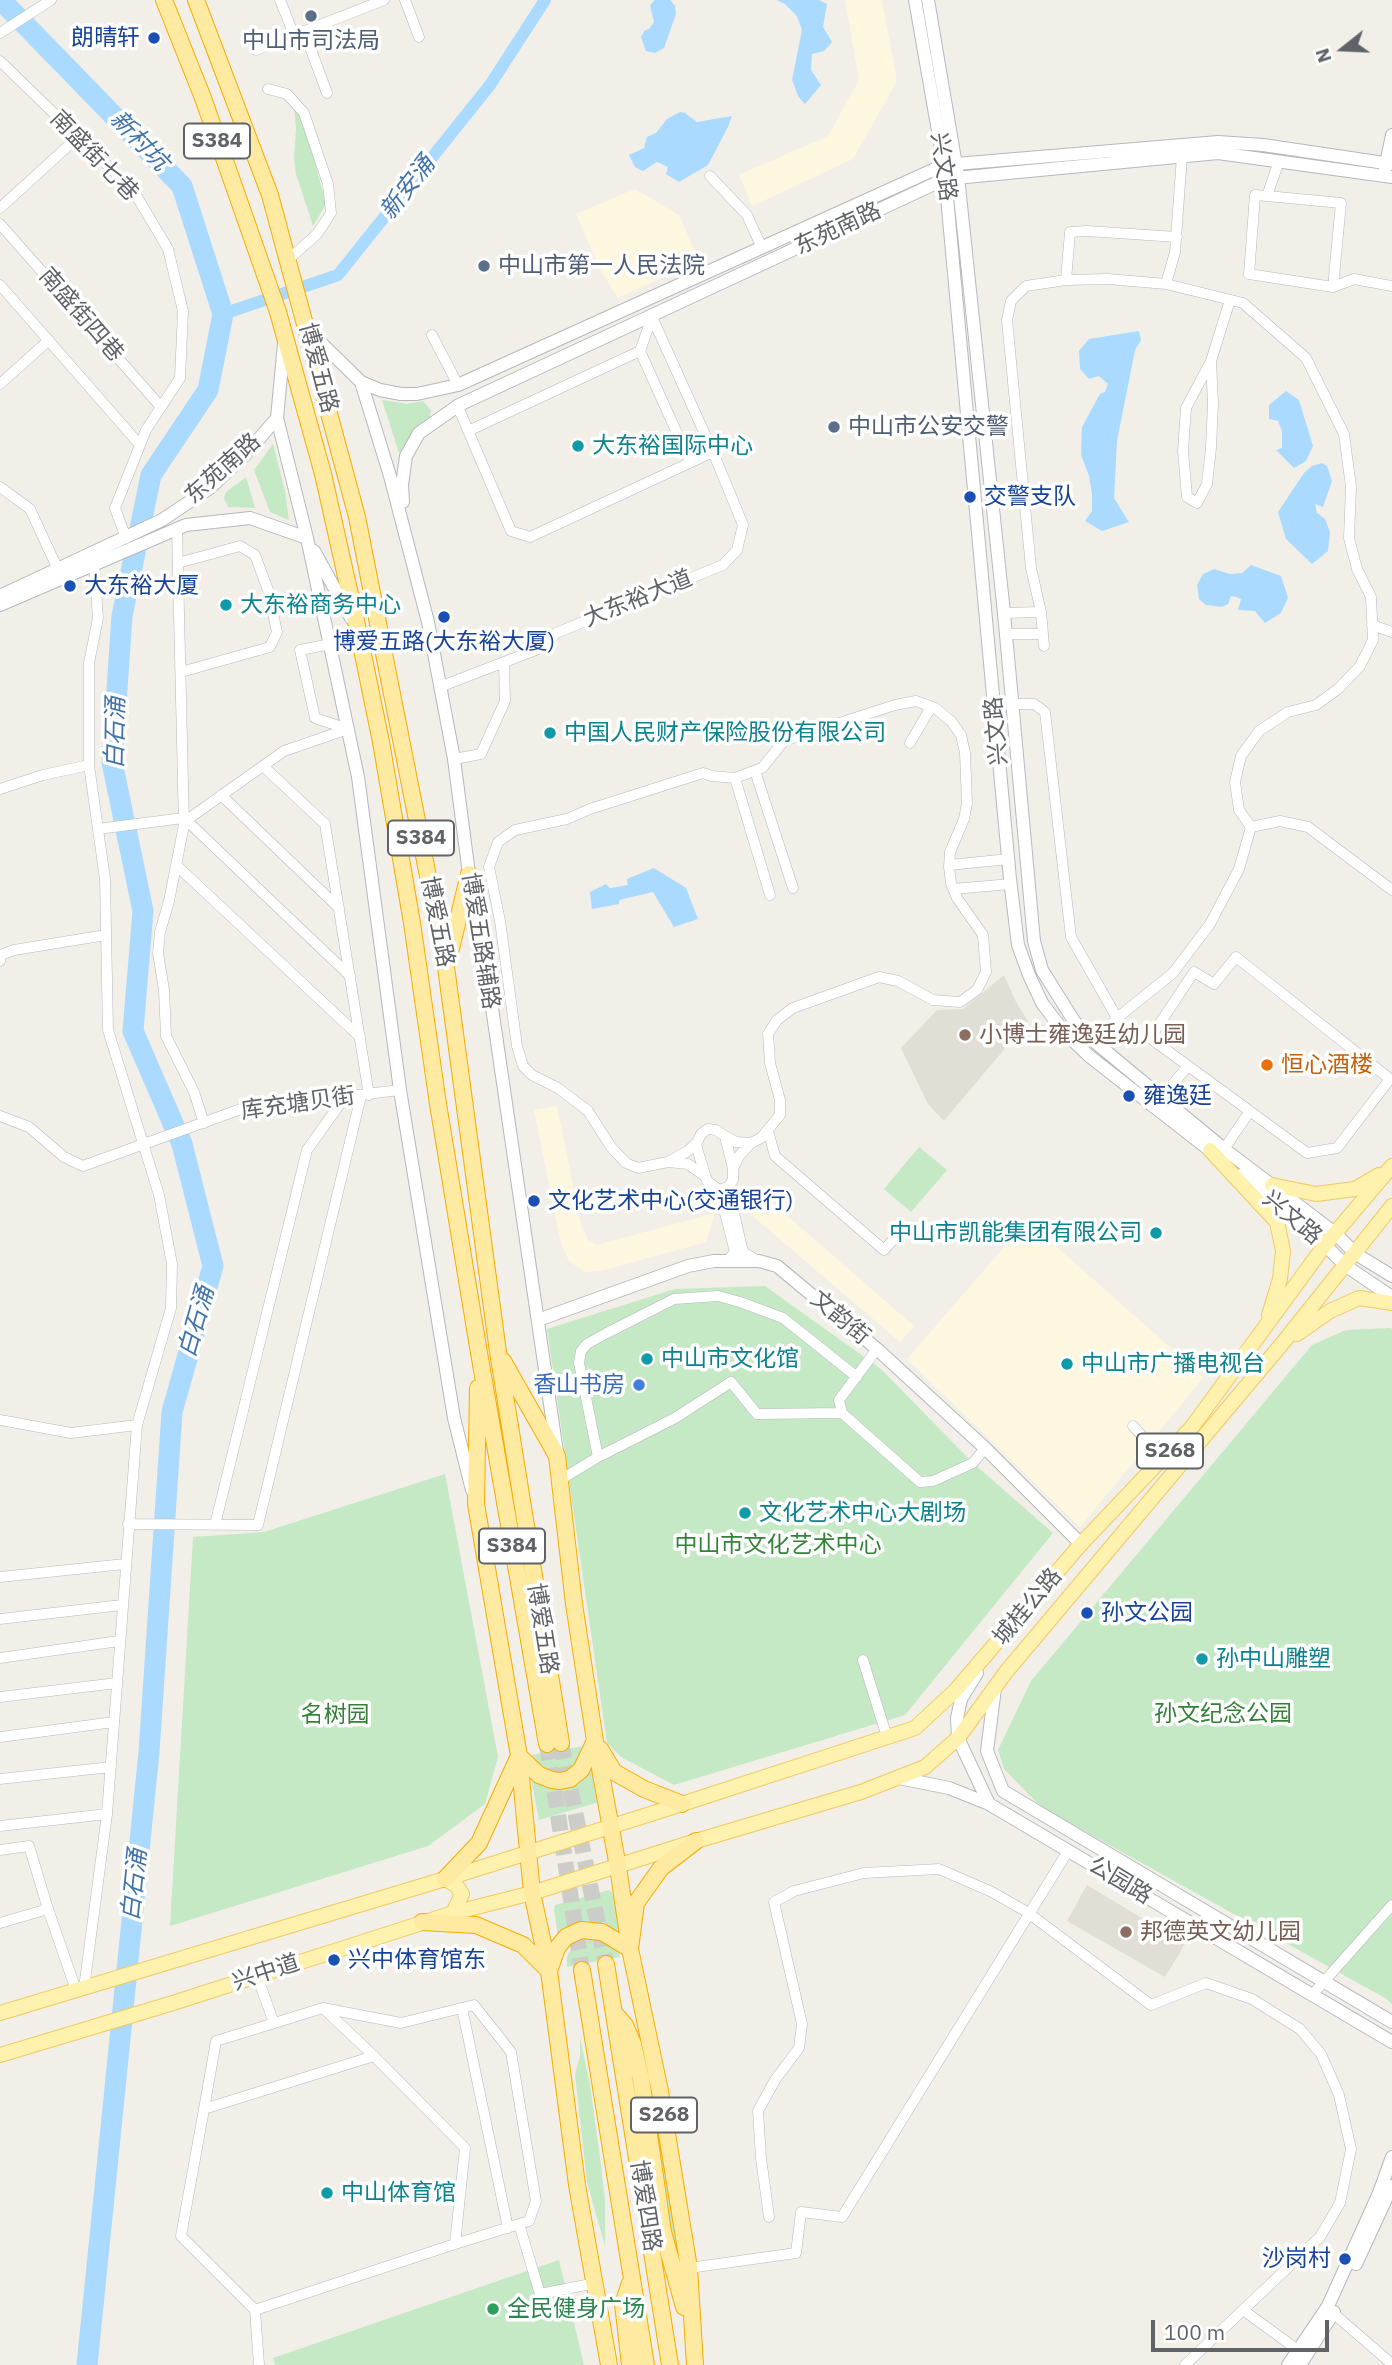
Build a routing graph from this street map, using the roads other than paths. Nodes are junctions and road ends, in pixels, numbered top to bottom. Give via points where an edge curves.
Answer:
1 (51, 0) edge
2 (164, 0) edge
3 (195, 0) edge
4 (280, 0) edge
5 (384, 0) edge
6 (405, 0) edge
7 (915, 0) edge
8 (928, 0) edge
9 (368, 3) edge
10 (0, 33) edge
11 (299, 33) junction
12 (419, 37) dead end
13 (256, 50) dead end
14 (0, 61) edge
15 (268, 89) dead end
16 (327, 93) dead end
17 (1392, 135) edge
18 (78, 137) junction
19 (1182, 156) junction
20 (1279, 161) junction
21 (1389, 170) edge
22 (951, 171) junction
23 (710, 176) dead end
24 (1267, 196) junction
25 (0, 208) edge
26 (0, 224) edge
27 (1177, 237) junction
28 (762, 248) junction
29 (288, 260) junction
30 (1066, 280) junction
31 (1166, 284) junction
32 (0, 285) edge
33 (1392, 286) edge
34 (1333, 287) junction
35 (1230, 300) junction
36 (652, 317) junction
37 (308, 330) junction
38 (432, 335) dead end
39 (285, 336) junction
40 (48, 340) junction
41 (640, 351) junction
42 (1211, 361) junction
43 (361, 382) junction
44 (0, 384) edge
45 (458, 385) junction
46 (161, 407) junction
47 (457, 407) junction
48 (277, 418) junction
49 (468, 431) junction
50 (140, 444) junction
51 (713, 452) junction
52 (690, 463) junction
53 (0, 488) edge
54 (405, 530) junction
55 (172, 531) junction
56 (307, 538) junction
57 (118, 545) junction
58 (178, 563) junction
59 (93, 564) junction
60 (60, 574) junction
61 (0, 596) edge
62 (0, 605) edge
63 (1041, 612) junction
64 (1004, 613) junction
65 (1372, 625) junction
66 (1389, 629) edge
67 (358, 630) junction
68 (1006, 634) junction
69 (1043, 634) junction
70 (331, 644) junction
71 (1044, 646) dead end
72 (504, 664) junction
73 (181, 672) junction
74 (442, 686) junction
75 (1012, 704) junction
76 (931, 707) junction
77 (348, 729) junction
78 (910, 743) dead end
79 (454, 758) junction
80 (89, 765) junction
81 (263, 766) junction
82 (755, 771) junction
83 (735, 778) junction
84 (0, 789) edge
85 (221, 795) junction
86 (184, 818) junction
87 (1251, 827) junction
88 (98, 829) junction
89 (1009, 859) junction
90 (176, 865) junction
91 (949, 865) junction
92 (469, 874) junction
93 (1011, 884) junction
94 (793, 888) dead end
95 (953, 889) junction
96 (1392, 890) edge
97 (770, 895) dead end
98 (339, 909) junction
99 (106, 935) junction
100 (0, 961) edge
101 (446, 967) junction
102 (350, 976) junction
103 (1117, 1018) junction
104 (360, 1037) junction
105 (1096, 1043) junction
106 (1188, 1066) junction
107 (400, 1090) junction
108 (365, 1095) junction
109 (345, 1097) junction
110 (1161, 1098) junction
111 (1250, 1111) junction
112 (0, 1115) edge
113 (201, 1124) junction
114 (768, 1131) junction
115 (725, 1136) junction
116 (697, 1142) junction
117 (751, 1143) junction
118 (144, 1144) junction
119 (1217, 1149) junction
120 (668, 1162) junction
121 (1391, 1167) edge
122 (733, 1169) junction
123 (706, 1177) junction
124 (1272, 1185) junction
125 (723, 1189) junction
126 (1392, 1206) edge
127 (902, 1230) dead end
128 (1335, 1233) junction
129 (1325, 1245) junction
130 (1356, 1254) junction
131 (727, 1261) junction
132 (759, 1261) junction
133 (1346, 1266) junction
134 (1392, 1276) edge
135 (1392, 1297) edge
136 (1392, 1303) edge
137 (538, 1320) junction
138 (1265, 1329) junction
139 (1281, 1345) junction
140 (478, 1348) junction
141 (877, 1349) junction
142 (498, 1352) junction
143 (856, 1377) junction
144 (842, 1413) junction
145 (0, 1420) edge
146 (137, 1425) junction
147 (1133, 1426) dead end
148 (985, 1448) junction
149 (557, 1456) junction
150 (598, 1457) junction
151 (1163, 1459) junction
152 (560, 1480) junction
153 (475, 1504) junction
154 (128, 1524) junction
155 (215, 1525) junction
156 (1081, 1544) junction
157 (125, 1564) junction
158 (0, 1577) edge
159 (122, 1605) junction
160 (0, 1619) edge
161 (120, 1641) junction
162 (988, 1654) junction
163 (0, 1658) edge
164 (863, 1660) dead end
165 (117, 1683) junction
166 (995, 1688) junction
167 (0, 1697) edge
168 (114, 1722) junction
169 (0, 1737) edge
170 (887, 1737) junction
171 (958, 1738) junction
172 (595, 1741) junction
173 (519, 1756) junction
174 (111, 1767) junction
175 (899, 1778) junction
176 (0, 1779) edge
177 (682, 1804) junction
178 (989, 1804) junction
179 (107, 1814) junction
180 (0, 1826) edge
181 (611, 1826) junction
182 (696, 1841) junction
183 (0, 1850) edge
184 (528, 1851) junction
185 (1068, 1851) junction
186 (618, 1867) junction
187 (445, 1879) junction
188 (532, 1893) junction
189 (1392, 1905) edge
190 (48, 1909) junction
191 (453, 1913) junction
192 (1029, 1914) junction
193 (422, 1922) junction
194 (0, 1923) edge
195 (630, 1949) junction
196 (606, 1964) tunnel mouth
197 (549, 1970) junction
198 (582, 1970) tunnel mouth
199 (257, 1976) junction
200 (1324, 1981) junction
201 (80, 1989) junction
202 (1312, 1995) junction
203 (323, 2008) junction
204 (462, 2008) junction
205 (613, 2012) junction
206 (0, 2013) edge
207 (1392, 2022) edge
208 (274, 2023) junction
209 (1392, 2042) edge
210 (0, 2055) edge
211 (374, 2056) junction
212 (204, 2109) junction
213 (1392, 2157) edge
214 (1392, 2186) edge
215 (769, 2217) dead end
216 (519, 2224) junction
217 (508, 2228) junction
218 (455, 2244) junction
219 (689, 2268) junction
220 (631, 2278) junction
221 (596, 2283) junction
222 (256, 2310) junction
223 (1242, 2310) junction
224 (1333, 2313) junction
225 (1302, 2357) edge
226 (1392, 2364) edge
227 (259, 2365) edge
228 (609, 2365) edge
229 (630, 2365) edge
230 (646, 2365) edge
231 (670, 2365) edge
232 (693, 2365) edge
233 (1185, 2365) edge
234 (1288, 2365) edge

1 - 10 street
2 - 39 highway, 博爱五路 / S384
3 - 29 highway, 博爱五路 / S384 via 270,195
4 - 11 street
5 - 9 street
6 - 12 street
7 - 22 street, 兴文路
8 - 22 street, 兴文路
9 - 11 street
11 - 13 street
11 - 16 street
14 - 18 street, 南盛街七巷
15 - 29 street via 287,94 304,113 328,184 331,213 317,234
17 - 21 street
18 - 25 street
18 - 46 street, 南盛街七巷 via 133,190 168,249 183,311 180,378
19 - 20 street, 东苑南路 via 1219,153
19 - 22 street, 东苑南路
19 - 27 street
20 - 21 street, 东苑南路
20 - 24 street
21 - 22 street, 东苑南路 via 1263,145 1218,142
22 - 28 street, 东苑南路
22 - 36 street, 东苑南路
22 - 64 street, 兴文路
22 - 89 street, 兴文路
23 - 28 street via 747,215
24 - 34 street via 1341,203
24 - 34 street via 1255,195 1249,274
26 - 46 street, 南盛街四巷
27 - 30 street via 1070,232
27 - 31 street
28 - 45 street, 东苑南路
29 - 37 highway, 博爱五路 / S384
30 - 31 street
30 - 63 street via 1026,286 1011,301 1007,320 1031,568
31 - 35 street
32 - 40 street
33 - 34 street via 1354,279
35 - 42 street
35 - 65 street via 1243,303 1306,358 1344,434 1351,487 1349,538 1371,597
36 - 41 street
36 - 47 street, 东苑南路
36 - 51 street, 大东裕大道
37 - 43 street, 博爱五路辅路
37 - 101 highway, 博爱五路 / S384 via 357,517
38 - 45 street
39 - 48 street, 博爱五路
39 - 67 highway, 博爱五路 / S384 via 323,474
40 - 44 street
40 - 50 street
41 - 49 street
41 - 52 street
42 - 42 street via 1186,408 1187,497 1197,503 1207,484 1211,448
43 - 45 street, 东苑南路 via 401,394
43 - 54 street, 博爱五路辅路
46 - 50 street, 南盛街七巷
47 - 49 street
47 - 54 street, 东苑南路 via 419,433 406,456 402,485
48 - 56 street, 博爱五路
48 - 57 street, 东苑南路 via 210,488
49 - 52 street via 511,531 530,537
50 - 57 street, 南盛街七巷 via 115,508
51 - 52 street
51 - 72 street, 大东裕大道 via 743,525 737,550 723,565 556,633 546,646
53 - 60 street via 30,509
54 - 74 street, 博爱五路辅路
55 - 56 street, 东苑南路 via 186,525 250,518
55 - 57 street, 东苑南路
55 - 58 street
56 - 67 street
56 - 70 street, 博爱五路
57 - 59 street
57 - 60 street
58 - 73 street
58 - 73 street via 240,546 255,555 277,632 270,647
59 - 60 street
59 - 80 street via 98,618 89,663
60 - 61 street
60 - 62 street
63 - 64 street
63 - 69 street
64 - 68 street, 兴文路
65 - 66 street
65 - 87 street via 1373,640 1360,666 1338,689 1316,705 1288,712 1259,731 1241,756 1235,782 1239,810
67 - 140 highway, 博爱五路 / S384 via 410,910
68 - 69 street
68 - 75 street, 兴文路
69 - 71 street
70 - 77 street, 博爱五路
70 - 77 street via 300,650 315,718
72 - 74 street, 大东裕大道
72 - 79 street via 505,701 481,754
73 - 86 street
74 - 79 street, 博爱五路辅路
75 - 103 street via 1034,704 1045,712 1070,937
75 - 105 street, 兴文路 via 1034,941 1055,993
76 - 78 street
76 - 82 street via 916,701 895,705 784,741
76 - 91 street via 951,721 961,735 965,753 967,803
77 - 81 street via 284,751
77 - 107 street, 博爱五路
79 - 92 street, 博爱五路辅路
80 - 84 street
80 - 88 street
81 - 85 street
81 - 98 street via 325,824
82 - 83 street
82 - 94 street
83 - 97 street
83 - 120 street via 703,773 567,819 515,830 498,842 489,867 523,1066 588,1111 626,1163 638,1168
85 - 86 street
85 - 98 street
86 - 88 street
86 - 90 street
86 - 102 street
87 - 96 street via 1280,821 1308,827
87 - 103 street via 1239,869 1210,924 1174,973
88 - 99 street
89 - 91 street
89 - 93 street, 兴文路
90 - 104 street
90 - 113 street via 158,953 163,1011 166,1036 194,1092
91 - 95 street
92 - 101 highway
92 - 137 street, 博爱五路辅路
93 - 95 street
93 - 119 street, 兴文路 via 1018,944 1029,975 1042,1003 1064,1032 1089,1056
95 - 114 street via 984,935 986,972 977,990 950,1003 878,977 793,1008 776,1020 768,1034 780,1100 780,1115
98 - 102 street
99 - 100 street via 14,950 1,955
99 - 118 street via 108,1030
101 - 142 highway, 博爱五路 / S384
102 - 104 street
103 - 105 street
104 - 108 street
105 - 110 street, 兴文路
106 - 110 street
106 - 111 street
106 - 111 street via 1150,1038 1194,972 1214,984 1236,957 1390,1079 1336,1148 1307,1153
107 - 108 street, 库充塘贝街
107 - 153 street, 博爱五路 via 454,1418
108 - 109 street, 库充塘贝街
108 - 155 street via 258,1525
109 - 113 street, 库充塘贝街 via 241,1109
109 - 155 street via 307,1150
110 - 119 street, 兴文路
111 - 119 street
112 - 118 street, 库充塘贝街 via 29,1127 64,1157 83,1166
113 - 118 street, 库充塘贝街
114 - 117 street
114 - 127 street via 775,1156 884,1250
115 - 116 street via 708,1129
115 - 117 street
115 - 122 street
116 - 120 street
116 - 123 street
117 - 122 street
118 - 146 street via 172,1264 171,1308
119 - 124 street, 兴文路
119 - 129 street, 兴文路
119 - 138 main road via 1278,1222 1283,1251 1280,1279
120 - 123 street via 688,1164
121 - 124 main road via 1354,1189 1316,1194
121 - 128 main road, 城桂公路 / S268
122 - 125 street via 733,1180
123 - 125 street via 713,1187
124 - 128 street, 兴文路
125 - 131 street via 735,1252
125 - 132 street via 743,1252
126 - 130 main road, 城桂公路 / S268
128 - 129 main road, 城桂公路 / S268
128 - 130 street, 兴文路
129 - 133 street, 兴文路
129 - 138 main road, 城桂公路 / S268
130 - 133 main road, 城桂公路 / S268
130 - 134 street, 兴文路
131 - 132 street, 文韵街
131 - 137 street, 文韵街 via 688,1266
132 - 141 street, 文韵街 via 777,1266
133 - 135 street, 兴文路
133 - 139 main road, 城桂公路 / S268
136 - 139 main road via 1359,1298 1329,1311
137 - 149 street, 博爱五路辅路
138 - 151 main road, 城桂公路 / S268
139 - 166 main road, 城桂公路 / S268
140 - 142 highway, 博爱五路 / S384 via 554,1743
140 - 153 highway
141 - 143 street
141 - 148 street, 文韵街
142 - 149 highway
143 - 144 street via 839,1401
143 - 150 street via 783,1318 718,1296 674,1299 604,1334 581,1351 579,1363
144 - 148 street via 920,1482 973,1463
144 - 150 street via 757,1414 731,1382 675,1418
145 - 146 street via 71,1433
146 - 154 street
147 - 151 street
148 - 156 street, 文韵街
149 - 152 highway
150 - 152 street
151 - 156 main road, 城桂公路 / S268
152 - 172 highway
153 - 173 highway
154 - 155 street
154 - 157 street
156 - 162 main road, 城桂公路 / S268
157 - 158 street
157 - 159 street
159 - 160 street
159 - 161 street
161 - 163 street
161 - 165 street
162 - 170 main road, 城桂公路 / S268 via 915,1728
162 - 171 street via 961,1699
164 - 170 street
165 - 167 street
165 - 168 street
166 - 171 main road, 城桂公路 / S268
166 - 200 street, 公园路 via 988,1751 1003,1791
168 - 169 street
168 - 174 street
170 - 177 main road, 城桂公路 / S268
171 - 175 main road, 城桂公路 / S268 via 925,1767
171 - 178 street
172 - 173 highway via 582,1770 560,1781 539,1775
172 - 177 highway via 614,1772
172 - 181 highway
173 - 184 highway
173 - 187 highway via 479,1843
174 - 176 street
174 - 179 street
175 - 178 street, 公园路 via 949,1788
175 - 182 main road, 城桂公路 / S268
177 - 181 main road, 城桂公路 / S268
178 - 185 street, 公园路
179 - 180 street
179 - 201 street
181 - 184 main road, 城桂公路 / S268
181 - 186 highway, S268
182 - 186 main road, 城桂公路 / S268
182 - 195 highway, S268 via 661,1868 636,1903
183 - 190 street via 29,1846
184 - 187 main road, 兴中道
184 - 188 highway
185 - 192 street
185 - 202 street, 公园路
186 - 188 main road, 城桂公路 / S268
186 - 195 highway, S268
187 - 191 main road via 462,1894
187 - 201 main road, 兴中道
188 - 191 main road, 兴中道
188 - 197 highway
189 - 200 street
190 - 194 street
190 - 201 street
191 - 193 main road, 兴中道
192 - 215 street via 992,1892 939,1870 864,1873 794,1891 774,1902 802,2024 799,2048 758,2111
192 - 219 street via 842,2217 801,2212 796,2253
192 - 223 street via 1151,2005 1206,1983 1252,1999 1300,2029 1321,2054 1339,2095 1351,2148 1340,2203 1320,2237
193 - 197 highway via 476,1925 523,1945
193 - 199 main road, 兴中道
195 - 197 highway via 602,1932 581,1930 557,1948
195 - 219 highway, S268 via 660,2091
196 - 205 highway, 博爱四路 / S268
197 - 221 highway via 577,2185
198 - 220 highway, 博爱四路 / S268
199 - 208 street
199 - 210 main road, 兴中道
200 - 202 street
200 - 207 street, 公园路
201 - 206 main road, 兴中道
202 - 209 street, 公园路
203 - 204 street via 401,2023
203 - 208 street
203 - 211 street
204 - 216 street via 474,2005 511,2052 536,2202 529,2221
204 - 217 street
205 - 231 highway, 博爱四路 / S268
205 - 232 highway via 633,2044 641,2079 663,2232 682,2293
208 - 212 street via 216,2041
211 - 212 street
211 - 218 street via 465,2148
212 - 222 street via 181,2236
213 - 225 street
214 - 224 street
216 - 217 street
216 - 221 street via 540,2294
217 - 218 street
218 - 222 street
219 - 232 highway, S268
220 - 229 highway via 623,2304
220 - 230 highway, 博爱四路 / S268
221 - 228 highway
222 - 227 street
223 - 225 street
223 - 233 street
224 - 225 street
224 - 226 street
225 - 234 street

